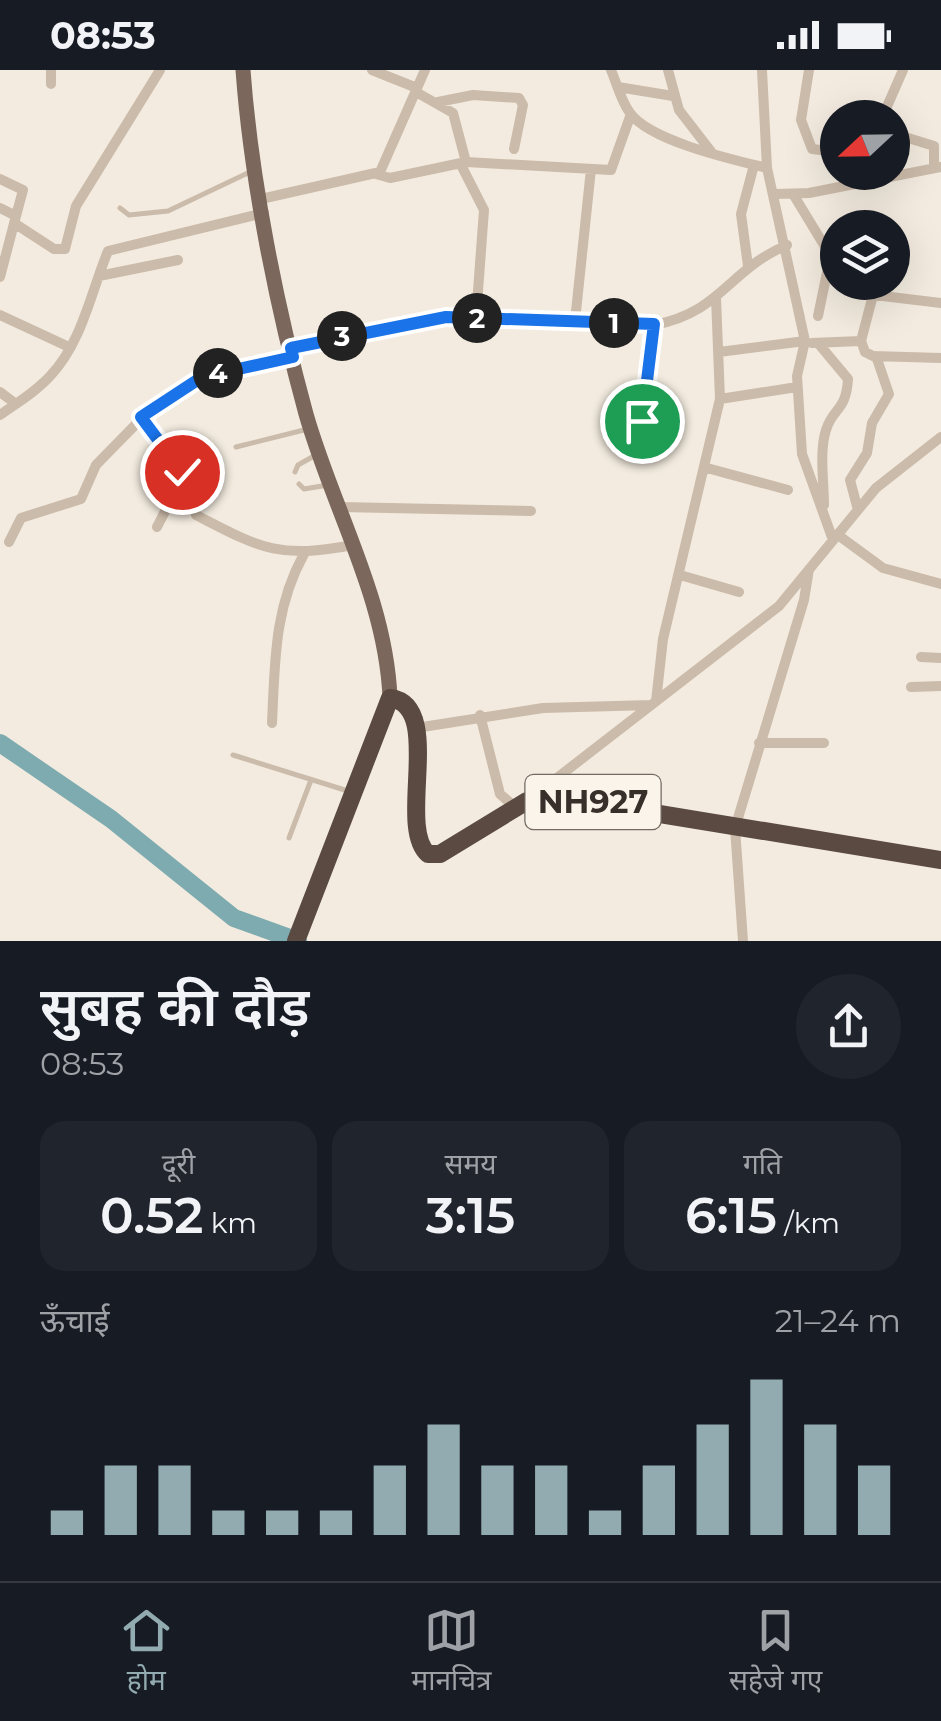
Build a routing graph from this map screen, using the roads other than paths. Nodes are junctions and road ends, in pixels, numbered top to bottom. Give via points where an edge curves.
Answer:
1 (50, 70) edge
2 (160, 70) edge
3 (243, 70) edge
4 (372, 70) edge
5 (425, 70) edge
6 (611, 70) edge
7 (668, 70) edge
8 (763, 70) edge
9 (809, 70) edge
10 (903, 70) edge
11 (51, 84) dead end
12 (618, 87) junction
13 (416, 90) junction
14 (673, 96) junction
15 (890, 100) edge
16 (438, 102) junction
17 (631, 114) junction
18 (910, 139) edge
19 (514, 148) dead end
20 (820, 149) edge
21 (714, 155) junction
22 (463, 162) junction
23 (754, 165) junction
24 (768, 168) junction
25 (938, 168) edge
26 (592, 169) junction
27 (254, 170) junction
28 (910, 171) edge
29 (376, 174) junction
30 (0, 179) edge
31 (820, 187) edge
32 (776, 194) junction
33 (793, 194) junction
34 (262, 206) junction
35 (0, 208) edge
36 (120, 208) dead end
37 (15, 220) junction
38 (820, 241) edge
39 (787, 245) junction
40 (178, 260) dead end
41 (748, 266) junction
42 (99, 276) junction
43 (0, 278) edge
44 (716, 298) junction
45 (910, 299) edge
46 (821, 300) edge
47 (872, 300) edge
48 (941, 303) edge
49 (0, 315) edge
50 (818, 316) dead end
51 (476, 318) junction
52 (575, 321) junction
53 (654, 324) junction
54 (861, 341) junction
55 (804, 342) junction
56 (818, 343) junction
57 (69, 347) junction
58 (292, 352) junction
59 (719, 352) junction
60 (876, 356) junction
61 (941, 358) edge
62 (798, 387) junction
63 (0, 392) edge
64 (720, 399) junction
65 (16, 404) junction
66 (0, 415) edge
67 (141, 419) junction
68 (642, 421) dead end
69 (311, 428) junction
70 (941, 438) edge
71 (236, 448) dead end
72 (320, 453) junction
73 (706, 468) junction
74 (295, 472) dead end
75 (299, 484) dead end
76 (331, 484) junction
77 (788, 490) dead end
78 (340, 507) junction
79 (531, 510) dead end
80 (858, 510) junction
81 (196, 515) dead end
82 (824, 516) junction
83 (158, 527) dead end
84 (836, 537) junction
85 (9, 542) dead end
86 (353, 545) junction
87 (304, 554) junction
88 (810, 569) junction
89 (680, 575) junction
90 (941, 584) edge
91 (739, 592) dead end
92 (921, 657) dead end
93 (941, 658) edge
94 (941, 686) edge
95 (911, 687) dead end
96 (390, 698) junction
97 (654, 703) junction
98 (480, 716) junction
99 (272, 722) dead end
100 (416, 728) junction
101 (760, 742) junction
102 (824, 743) dead end
103 (233, 755) dead end
104 (311, 780) junction
105 (356, 794) junction
106 (522, 804) junction
107 (736, 828) junction
108 (290, 838) dead end
109 (941, 860) edge
110 (296, 941) edge
111 (743, 941) edge

1 - 11 street
2 - 37 street via 76,206 65,249 54,249
3 - 27 main road
4 - 13 street
5 - 13 street
6 - 12 street
7 - 14 street
8 - 24 street
9 - 20 street via 802,129 812,148
10 - 15 street
12 - 14 street
12 - 17 street
13 - 16 street
13 - 29 street
14 - 21 street
16 - 19 street via 473,95 519,98
16 - 22 street via 458,121
17 - 21 street
17 - 26 street via 614,169
18 - 25 street via 934,146
21 - 23 street
22 - 26 street
22 - 29 street via 390,178
22 - 51 street via 484,210
23 - 24 street
23 - 41 street via 740,222
24 - 32 street
25 - 28 street
26 - 52 street
27 - 34 main road
27 - 36 lane via 168,211 144,216
29 - 34 street
30 - 37 street via 23,190
31 - 33 street
32 - 33 street
32 - 39 street
33 - 38 street
34 - 42 street via 111,249
34 - 58 main road
35 - 37 street
37 - 43 street
39 - 41 street
39 - 55 street
40 - 42 street
41 - 44 street
42 - 57 street
44 - 53 street via 689,317
44 - 59 street
45 - 48 street
46 - 50 street
47 - 54 street
49 - 57 street
51 - 52 street
51 - 58 street via 413,322
52 - 53 street
53 - 68 street
54 - 56 street
54 - 60 street
55 - 56 street
55 - 59 street
55 - 62 street
56 - 82 street via 848,379 845,404 824,438
57 - 65 street via 54,372
58 - 67 street via 202,377
58 - 69 main road
59 - 64 street
60 - 61 street
60 - 80 street via 889,394 850,480
62 - 64 street
62 - 82 street via 802,454
63 - 65 street
64 - 73 street
65 - 66 street
67 - 83 street via 183,476
67 - 85 street via 96,465 82,499 21,518
69 - 71 lane
69 - 72 main road
70 - 80 street
72 - 74 lane
72 - 76 main road
73 - 77 street
73 - 89 street
75 - 76 lane
76 - 78 main road
78 - 79 street
78 - 86 main road
80 - 84 street
81 - 87 street via 268,550
82 - 84 street
84 - 88 street
84 - 90 street via 884,568
86 - 87 street
86 - 96 main road via 380,621
87 - 99 street via 279,614
88 - 97 street via 779,606
88 - 101 street
89 - 91 street
89 - 97 street via 662,638
92 - 93 street
94 - 95 street
96 - 100 highway via 408,707
96 - 105 highway
97 - 98 street
97 - 106 street
98 - 100 street
98 - 106 street via 500,794
100 - 106 highway, NH927 via 423,850 440,854
101 - 102 street
101 - 107 street
103 - 104 lane
104 - 105 lane
104 - 108 lane
105 - 110 highway
106 - 107 highway, NH927 via 562,796
107 - 109 highway, NH927
107 - 111 street

